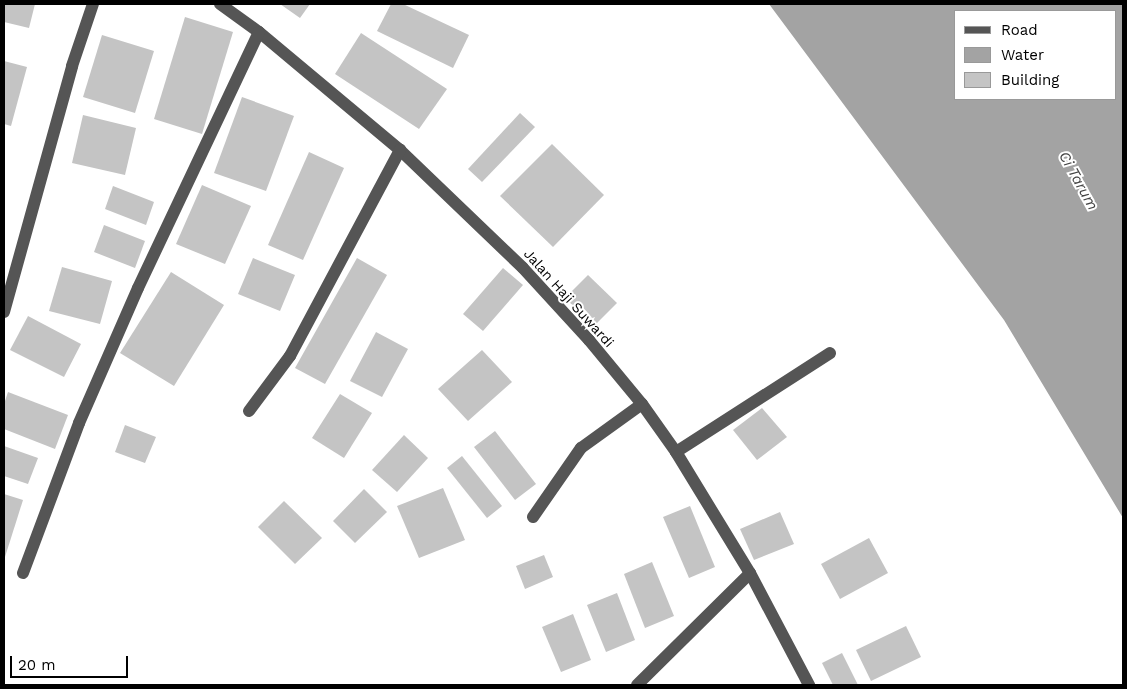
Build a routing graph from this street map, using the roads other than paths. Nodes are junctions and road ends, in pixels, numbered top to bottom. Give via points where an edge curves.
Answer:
1 (93, 4) edge
2 (220, 4) edge
3 (259, 32) junction
4 (400, 150) junction
5 (4, 312) edge
6 (830, 353) dead end
7 (642, 404) junction
8 (249, 411) dead end
9 (676, 452) junction
10 (533, 518) dead end
11 (24, 573) dead end
12 (750, 573) junction
13 (637, 685) edge
14 (809, 685) edge

1 - 5 street via 72,66
2 - 3 street, Jalan Haji Suwardi
3 - 4 street, Jalan Haji Suwardi
3 - 11 street via 138,288 79,423
4 - 7 street, Jalan Haji Suwardi via 523,268
4 - 8 street via 290,356
6 - 9 street
7 - 9 street, Jalan Haji Suwardi
7 - 10 street via 582,448
9 - 12 street, Jalan Haji Suwardi
12 - 13 street
12 - 14 street, Jalan Haji Suwardi

